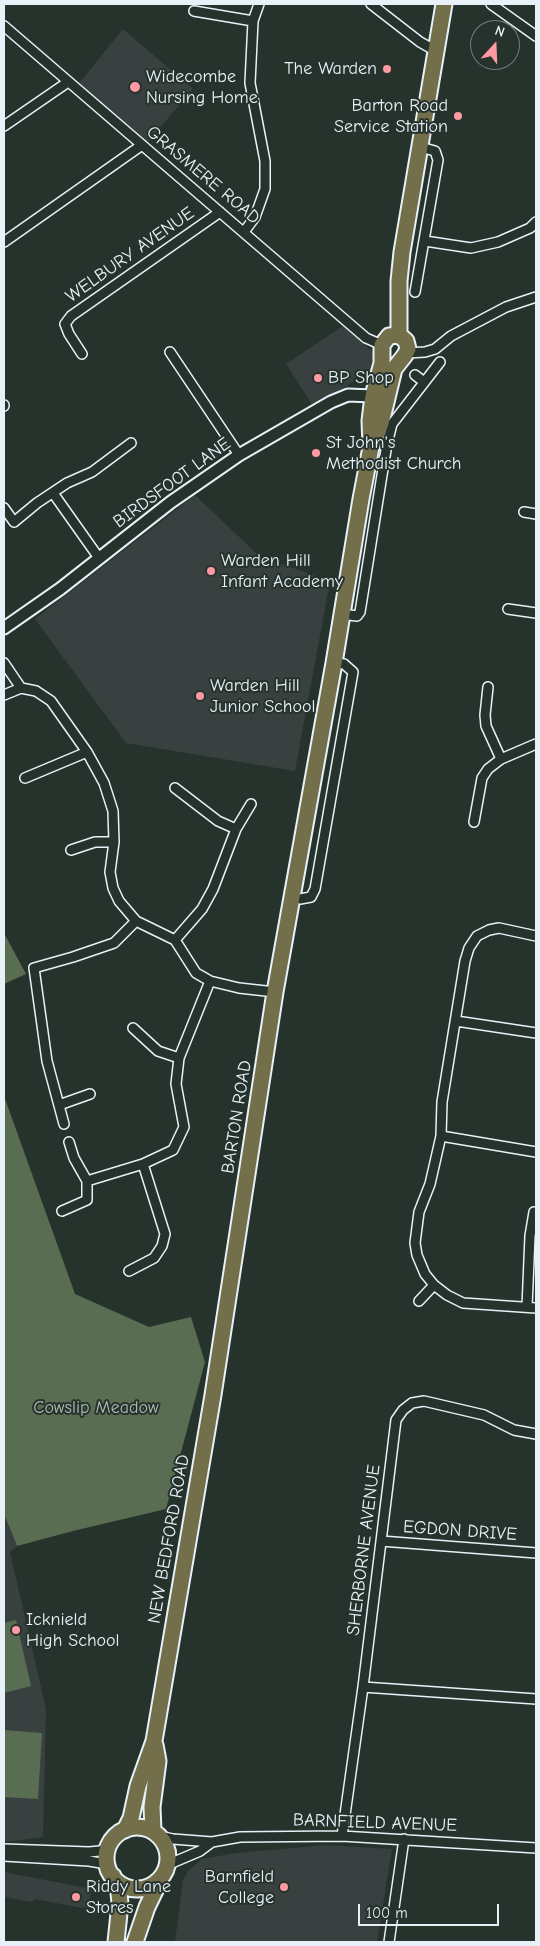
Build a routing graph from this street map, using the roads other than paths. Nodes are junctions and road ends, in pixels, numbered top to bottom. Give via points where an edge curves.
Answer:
1 (259, 4) edge
2 (371, 4) edge
3 (444, 4) edge
4 (491, 4) edge
5 (194, 11) dead end
6 (253, 21) junction
7 (4, 26) edge
8 (536, 36) edge
9 (436, 51) junction
10 (68, 82) junction
11 (4, 126) edge
12 (142, 145) junction
13 (420, 147) junction
14 (220, 212) junction
15 (536, 222) edge
16 (244, 232) junction
17 (425, 241) junction
18 (4, 242) edge
19 (415, 292) dead end
20 (536, 297) edge
21 (399, 335) junction
22 (383, 349) junction
23 (170, 352) dead end
24 (82, 354) dead end
25 (404, 355) junction
26 (440, 362) dead end
27 (415, 375) dead end
28 (424, 382) junction
29 (373, 396) junction
30 (132, 443) dead end
31 (371, 447) junction
32 (239, 455) junction
33 (52, 493) junction
34 (4, 508) edge
35 (524, 512) dead end
36 (536, 514) edge
37 (99, 558) junction
38 (508, 609) dead end
39 (536, 613) edge
40 (342, 614) junction
41 (4, 628) edge
42 (4, 663) edge
43 (334, 663) junction
44 (488, 687) dead end
45 (21, 688) junction
46 (4, 695) edge
47 (322, 733) junction
48 (341, 737) junction
49 (536, 744) edge
50 (87, 752) junction
51 (501, 759) junction
52 (25, 778) dead end
53 (175, 788) dead end
54 (251, 804) dead end
55 (474, 822) dead end
56 (236, 829) junction
57 (114, 842) junction
58 (71, 850) dead end
59 (292, 897) junction
60 (136, 920) junction
61 (536, 936) edge
62 (175, 940) junction
63 (210, 982) junction
64 (275, 992) junction
65 (456, 1021) junction
66 (133, 1028) dead end
67 (536, 1033) edge
68 (179, 1058) junction
69 (90, 1094) dead end
70 (59, 1105) junction
71 (64, 1124) dead end
72 (441, 1136) junction
73 (69, 1142) dead end
74 (536, 1152) edge
75 (143, 1164) junction
76 (87, 1181) junction
77 (62, 1211) dead end
78 (534, 1212) dead end
79 (129, 1271) dead end
80 (434, 1285) junction
81 (419, 1302) dead end
82 (532, 1307) edge
83 (221, 1343) joint
84 (536, 1434) edge
85 (382, 1541) junction
86 (536, 1553) edge
87 (363, 1687) junction
88 (536, 1699) edge
89 (154, 1741) junction
90 (125, 1830) junction
91 (156, 1833) junction
92 (342, 1836) junction
93 (404, 1839) junction
94 (212, 1842) junction
95 (110, 1845) junction
96 (536, 1848) edge
97 (4, 1849) edge
98 (4, 1856) edge
99 (110, 1870) junction
100 (164, 1872) junction
101 (116, 1942) edge
102 (135, 1942) edge
103 (389, 1942) edge

1 - 6 street
2 - 9 street
3 - 9 highway
4 - 8 street
5 - 6 street
6 - 16 street via 250,83 265,161 265,189 255,217
7 - 10 street, GRASMERE ROAD
9 - 13 highway
10 - 11 street
10 - 12 street, GRASMERE ROAD
12 - 14 street, GRASMERE ROAD
12 - 18 street
13 - 17 street via 435,151 438,160
13 - 21 highway via 402,252
14 - 16 street, GRASMERE ROAD
14 - 24 street, WELBURY AVENUE via 71,316 65,324
15 - 17 street via 530,228 498,242 470,248
16 - 22 street, GRASMERE ROAD via 366,338
17 - 19 street
20 - 25 street via 506,307 451,336 435,349
21 - 22 highway via 389,336
21 - 25 highway via 406,341
22 - 25 highway via 391,360
22 - 29 highway, BARTON ROAD
23 - 32 street
25 - 31 highway, BARTON ROAD via 394,369 381,423
26 - 28 street
27 - 28 street
28 - 40 street via 390,429 360,612 357,616
29 - 31 highway, BARTON ROAD
29 - 32 street, BIRDSFOOT LANE via 348,395 331,402
30 - 33 street via 92,472
31 - 40 highway, BARTON ROAD
32 - 37 street, BIRDSFOOT LANE
33 - 34 street via 14,522
33 - 37 street
35 - 36 street
37 - 41 street, BIRDSFOOT LANE
38 - 39 street
40 - 43 highway, BARTON ROAD
42 - 45 street
43 - 47 highway, BARTON ROAD
43 - 48 street via 344,664 353,672
44 - 51 street via 486,726
45 - 46 street
45 - 50 street via 36,691 51,701
47 - 48 street
47 - 59 highway, BARTON ROAD
48 - 59 street via 314,888 311,897
49 - 51 street
50 - 52 street
50 - 57 street via 110,802
51 - 55 street via 482,778
53 - 56 street via 218,820
54 - 56 street
56 - 62 street via 213,889 202,909
57 - 58 street via 95,842
57 - 60 street via 110,872 113,888 119,901
59 - 64 highway, BARTON ROAD
60 - 62 street
60 - 70 street via 114,943 34,968 47,1061
61 - 65 street via 499,928 477,936 465,961
62 - 63 street via 196,973
63 - 64 street
63 - 68 street
64 - 83 highway, BARTON ROAD
65 - 67 street
65 - 72 street via 442,1102
66 - 68 street via 158,1051
68 - 75 street via 176,1084 184,1127 173,1150
69 - 70 street
70 - 71 street
72 - 74 street
72 - 80 street via 415,1229 417,1255
73 - 76 street
75 - 76 street
75 - 79 street via 164,1234 162,1246 154,1258
76 - 77 street via 87,1200
78 - 82 street via 530,1236
80 - 81 street
80 - 82 street via 463,1303
83 - 89 highway, NEW BEDFORD ROAD
84 - 85 street, SHERBORNE AVENUE via 514,1430 484,1415 424,1401 412,1403 396,1420
85 - 86 street, EGDON DRIVE
85 - 87 street, SHERBORNE AVENUE
87 - 88 street
87 - 92 street, SHERBORNE AVENUE
89 - 90 highway, NEW BEDFORD ROAD
89 - 91 highway, NEW BEDFORD ROAD via 158,1760 152,1807
90 - 91 highway via 134,1827
90 - 95 highway via 113,1838
91 - 94 street, BARNFIELD AVENUE via 173,1839
91 - 100 highway via 168,1852
92 - 93 street, BARNFIELD AVENUE
92 - 94 street, BARNFIELD AVENUE via 240,1837
93 - 96 street, BARNFIELD AVENUE
93 - 103 street
94 - 100 street, BARNFIELD AVENUE
95 - 97 street via 100,1851 89,1852
95 - 99 highway via 107,1854
98 - 99 street via 89,1861
99 - 100 highway via 127,1887 136,1889 145,1888
99 - 101 highway via 120,1904
100 - 102 highway

